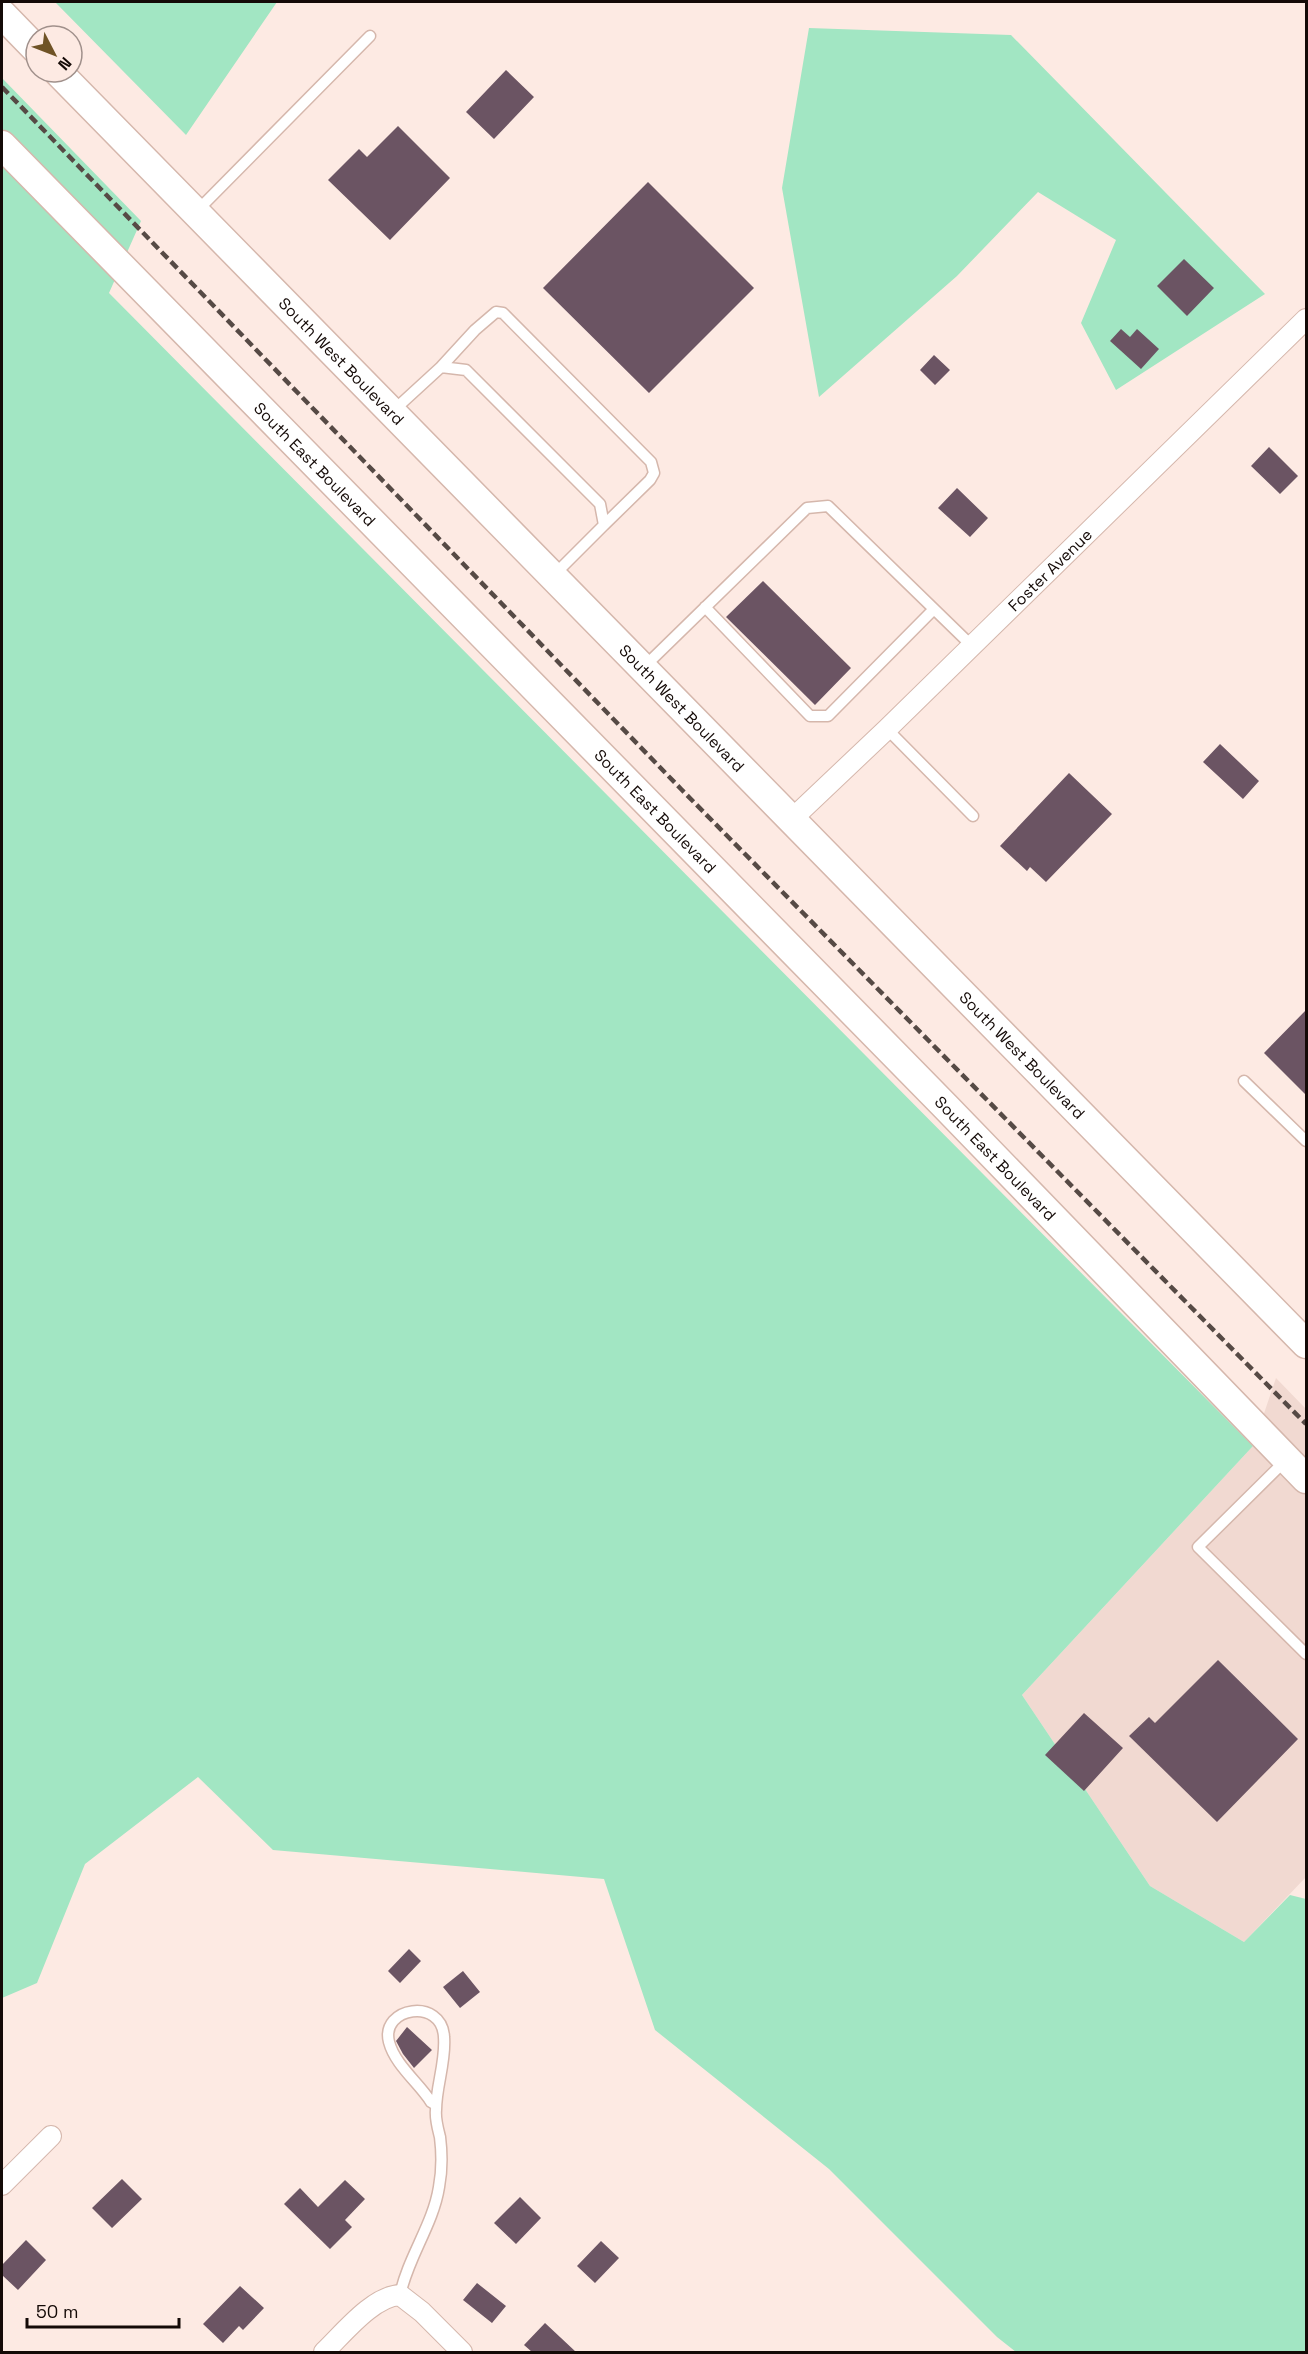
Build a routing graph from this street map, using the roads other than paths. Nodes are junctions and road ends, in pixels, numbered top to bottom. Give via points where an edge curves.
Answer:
1 (2, 14) edge
2 (370, 36) dead end
3 (24, 37) edge
4 (70, 84) edge
5 (2, 145) edge
6 (196, 212) junction
7 (1306, 319) edge
8 (441, 367) junction
9 (392, 412) junction
10 (604, 525) junction
11 (553, 576) junction
12 (705, 607) junction
13 (934, 609) junction
14 (972, 646) junction
15 (643, 669) junction
16 (887, 729) junction
17 (973, 816) dead end
18 (791, 820) junction
19 (1244, 1081) dead end
20 (1306, 1141) edge
21 (1305, 1339) edge
22 (1297, 1469) edge
23 (1306, 1654) edge
24 (436, 2105) junction
25 (51, 2136) dead end
26 (2, 2185) edge
27 (400, 2295) junction
28 (324, 2352) edge
29 (462, 2352) edge

1 - 3 main road
2 - 6 lane
4 - 6 main road, South West Boulevard
5 - 22 main road, South East Boulevard
6 - 9 main road, South West Boulevard
7 - 14 street, Foster Avenue
8 - 9 lane
8 - 10 lane via 466,369 600,504
8 - 10 lane via 496,312 513,322 653,466 650,480
9 - 11 main road, South West Boulevard
10 - 11 lane
11 - 15 main road, South West Boulevard
12 - 13 lane via 807,508 828,506
12 - 13 lane via 810,716 828,716
12 - 15 lane
13 - 14 lane
14 - 16 street, Foster Avenue
15 - 18 main road, South West Boulevard
16 - 17 lane
16 - 18 street, Foster Avenue
18 - 21 main road, South West Boulevard
19 - 20 lane
22 - 23 lane via 1198,1547
24 - 24 lane via 443,2029 429,2013 401,2015 392,2022 389,2044
24 - 27 lane via 441,2152 439,2189
25 - 26 street
27 - 28 street via 389,2295 372,2306
27 - 29 street

